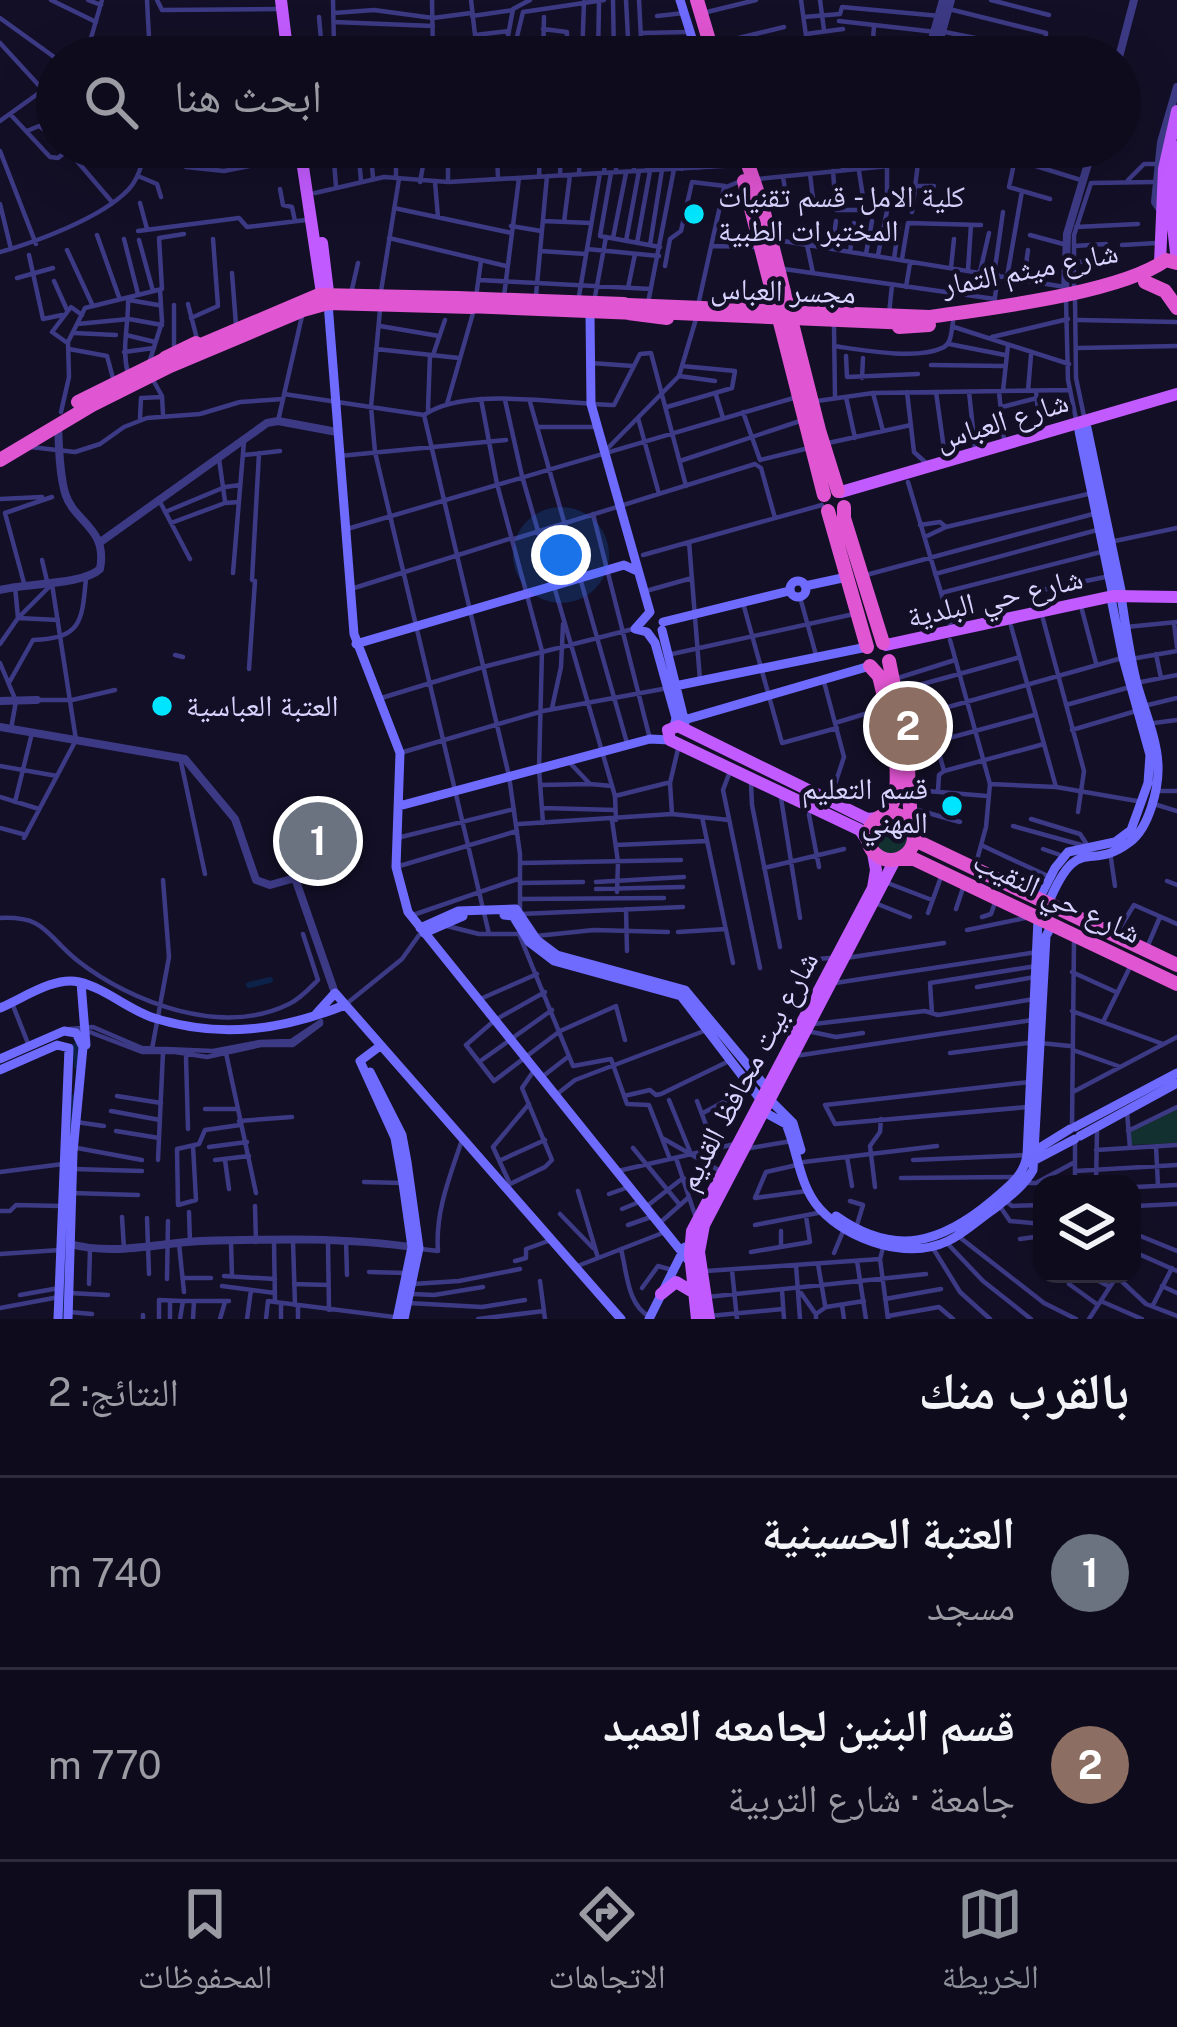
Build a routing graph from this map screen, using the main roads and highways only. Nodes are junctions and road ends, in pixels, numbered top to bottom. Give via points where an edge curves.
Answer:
1 (284, 3) edge
2 (689, 6) edge
3 (288, 36) edge
4 (693, 36) edge
5 (699, 36) edge
6 (1177, 111) edge
7 (1177, 147) edge
8 (305, 168) edge
9 (308, 168) edge
10 (741, 168) edge
11 (746, 168) edge
12 (748, 180) junction
13 (759, 219) dead end
14 (765, 243) junction
15 (322, 266) junction
16 (1163, 268) edge
17 (337, 294) junction
18 (1069, 294) junction
19 (588, 298) junction
20 (468, 302) junction
21 (628, 302) junction
22 (303, 303) junction
23 (651, 303) junction
24 (1177, 308) edge
25 (697, 312) junction
26 (783, 316) junction
27 (911, 321) joint
28 (929, 321) junction
29 (170, 356) junction
30 (1177, 398) edge
31 (84, 404) junction
32 (60, 418) junction
33 (1082, 426) junction
34 (0, 448) edge
35 (0, 460) edge
36 (836, 503) junction
37 (1108, 545) junction
38 (855, 576) junction
39 (644, 586) junction
40 (1117, 599) junction
41 (1167, 600) edge
42 (650, 617) junction
43 (663, 626) junction
44 (951, 636) junction
45 (356, 644) junction
46 (880, 647) junction
47 (817, 658) junction
48 (1127, 658) junction
49 (870, 666) junction
50 (823, 678) junction
51 (671, 687) junction
52 (1140, 709) junction
53 (680, 733) junction
54 (717, 755) junction
55 (1147, 803) junction
56 (399, 806) junction
57 (871, 829) junction
58 (915, 835) junction
59 (903, 859) junction
60 (873, 898) junction
61 (1037, 898) junction
62 (1027, 912) junction
63 (485, 914) junction
64 (1052, 924) junction
65 (422, 931) junction
66 (1109, 933) junction
67 (525, 935) junction
68 (1094, 944) junction
69 (841, 958) junction
70 (1177, 965) edge
71 (81, 983) junction
72 (1177, 984) edge
73 (818, 999) junction
74 (4, 1005) edge
75 (345, 1005) junction
76 (318, 1017) junction
77 (1035, 1043) junction
78 (380, 1046) junction
79 (366, 1055) junction
80 (85, 1057) junction
81 (735, 1057) junction
82 (2, 1061) edge
83 (1177, 1072) edge
84 (1177, 1083) edge
85 (765, 1099) junction
86 (1033, 1108) junction
87 (1077, 1131) junction
88 (69, 1144) junction
89 (1034, 1151) junction
90 (802, 1163) junction
91 (68, 1166) junction
92 (1022, 1180) junction
93 (717, 1186) junction
94 (658, 1219) junction
95 (850, 1229) junction
96 (693, 1230) junction
97 (885, 1242) junction
98 (65, 1247) junction
99 (416, 1248) junction
100 (683, 1250) junction
101 (698, 1270) junction
102 (672, 1272) junction
103 (409, 1288) junction
104 (63, 1293) junction
105 (661, 1294) junction
106 (701, 1297) junction
107 (69, 1315) edge
108 (649, 1318) edge
109 (705, 1318) edge
110 (58, 1319) edge
111 (399, 1319) edge
112 (621, 1319) edge

1 - 3 main road
2 - 4 main road
2 - 5 highway
6 - 16 main road via 1166,152
7 - 16 main road
8 - 15 main road
9 - 15 main road
10 - 12 highway
11 - 12 highway
12 - 13 highway
12 - 14 highway
14 - 26 highway
14 - 26 highway via 778,268
15 - 17 main road
15 - 22 main road
16 - 18 highway, شارع ميثم التمار
16 - 24 highway via 1163,289
17 - 20 highway
17 - 22 highway
17 - 45 main road via 329,328
18 - 28 highway, شارع ميثم التمار
18 - 28 highway, شارع ميثم التمار via 953,325
19 - 20 highway
19 - 20 highway
19 - 21 highway
19 - 39 main road via 591,404
20 - 29 highway, bridge via 320,295
21 - 23 highway
21 - 25 highway
22 - 29 highway
22 - 29 highway
23 - 25 highway
23 - 27 highway, مجسر العباس, bridge
25 - 26 highway
26 - 28 highway
26 - 28 highway via 834,324
26 - 36 highway
27 - 28 highway, شارع ميثم التمار
29 - 31 highway
29 - 31 highway
30 - 33 main road, شارع العباس
31 - 32 highway
32 - 34 highway
32 - 35 highway
33 - 36 main road, شارع العباس
33 - 36 main road, شارع العباس via 926,465
33 - 37 main road
33 - 37 main road
36 - 38 highway
37 - 40 main road
37 - 40 main road
38 - 43 main road via 803,592 795,581 789,591
38 - 46 highway
38 - 46 highway via 860,613
39 - 42 main road
39 - 45 main road via 630,566 607,570
40 - 41 main road, شارع حي البلدية
40 - 44 main road, شارع حي البلدية
40 - 44 main road, شارع حي البلدية
40 - 48 main road
40 - 48 main road
42 - 43 main road
42 - 51 main road via 629,630 653,639
43 - 51 main road
44 - 46 main road, شارع حي البلدية
45 - 56 main road via 400,753
46 - 47 main road
46 - 49 highway via 881,668
46 - 58 highway via 902,720
47 - 50 main road
47 - 51 main road
48 - 52 main road
49 - 50 main road
49 - 57 highway via 879,676 896,780 893,807
50 - 53 main road
51 - 53 main road
52 - 55 main road via 1151,768
52 - 55 main road via 1158,761
53 - 54 main road
53 - 56 main road
54 - 57 main road via 829,801
54 - 57 main road via 731,769
55 - 61 main road via 1124,837 1063,856
55 - 61 main road via 1137,836 1074,860
56 - 65 main road via 395,867
57 - 58 highway, شارع حي النقيب via 896,815
57 - 59 highway, شارع حي النقيب
57 - 60 main road, شارع بيت محافظ القديم
58 - 59 highway
58 - 61 highway, شارع حي النقيب
59 - 60 main road, شارع بيت محافظ القديم
59 - 62 highway, شارع حي النقيب
60 - 69 main road, شارع بيت محافظ القديم
61 - 62 highway
61 - 66 highway, شارع حي النقيب
62 - 64 highway, شارع حي النقيب
62 - 77 main road via 1037,952
63 - 65 main road
63 - 65 main road via 450,913
63 - 67 main road via 511,915
63 - 67 main road via 512,908
64 - 68 highway, شارع حي النقيب
64 - 77 main road
65 - 94 main road
66 - 68 highway
66 - 70 highway, شارع حي النقيب
67 - 81 main road via 561,965 675,993
67 - 81 main road via 576,962 685,990
68 - 72 highway, شارع حي النقيب
69 - 73 main road, شارع بيت محافظ القديم
69 - 73 main road, شارع بيت محافظ القديم
71 - 74 main road
71 - 76 main road via 155,1018 211,1029 277,1028
71 - 80 main road
73 - 85 main road, شارع بيت محافظ القديم
73 - 85 main road, شارع بيت محافظ القديم
75 - 76 main road
75 - 76 main road via 334,993
75 - 78 main road
77 - 86 main road
77 - 86 main road
78 - 79 main road
78 - 112 main road
79 - 99 main road via 404,1141
79 - 99 main road via 361,1067 395,1138
80 - 82 main road via 77,1035 64,1030
80 - 88 main road
81 - 85 main road
82 - 88 main road via 68,1046
83 - 87 main road
84 - 87 main road
85 - 90 main road
85 - 90 main road via 793,1123
85 - 93 main road, شارع بيت محافظ القديم
86 - 89 main road
86 - 89 main road
87 - 89 main road
87 - 89 main road
88 - 91 main road
89 - 92 main road
90 - 95 main road via 818,1197
90 - 95 main road via 807,1191
91 - 98 main road
91 - 98 main road
92 - 97 main road via 944,1235
92 - 97 main road via 946,1242
93 - 96 main road, شارع بيت محافظ القديم
93 - 101 main road, شارع بيت محافظ القديم
94 - 96 main road via 682,1242
94 - 100 main road
94 - 102 main road
95 - 97 main road
96 - 100 main road
96 - 101 main road, شارع بيت محافظ القديم
98 - 104 main road
99 - 103 main road
100 - 101 main road
100 - 102 main road
101 - 106 main road, شارع بيت محافظ القديم
102 - 105 main road
103 - 111 main road
103 - 111 main road
104 - 107 main road
104 - 110 main road
105 - 106 main road via 679,1282
105 - 108 main road
106 - 109 main road, شارع بيت محافظ القديم

